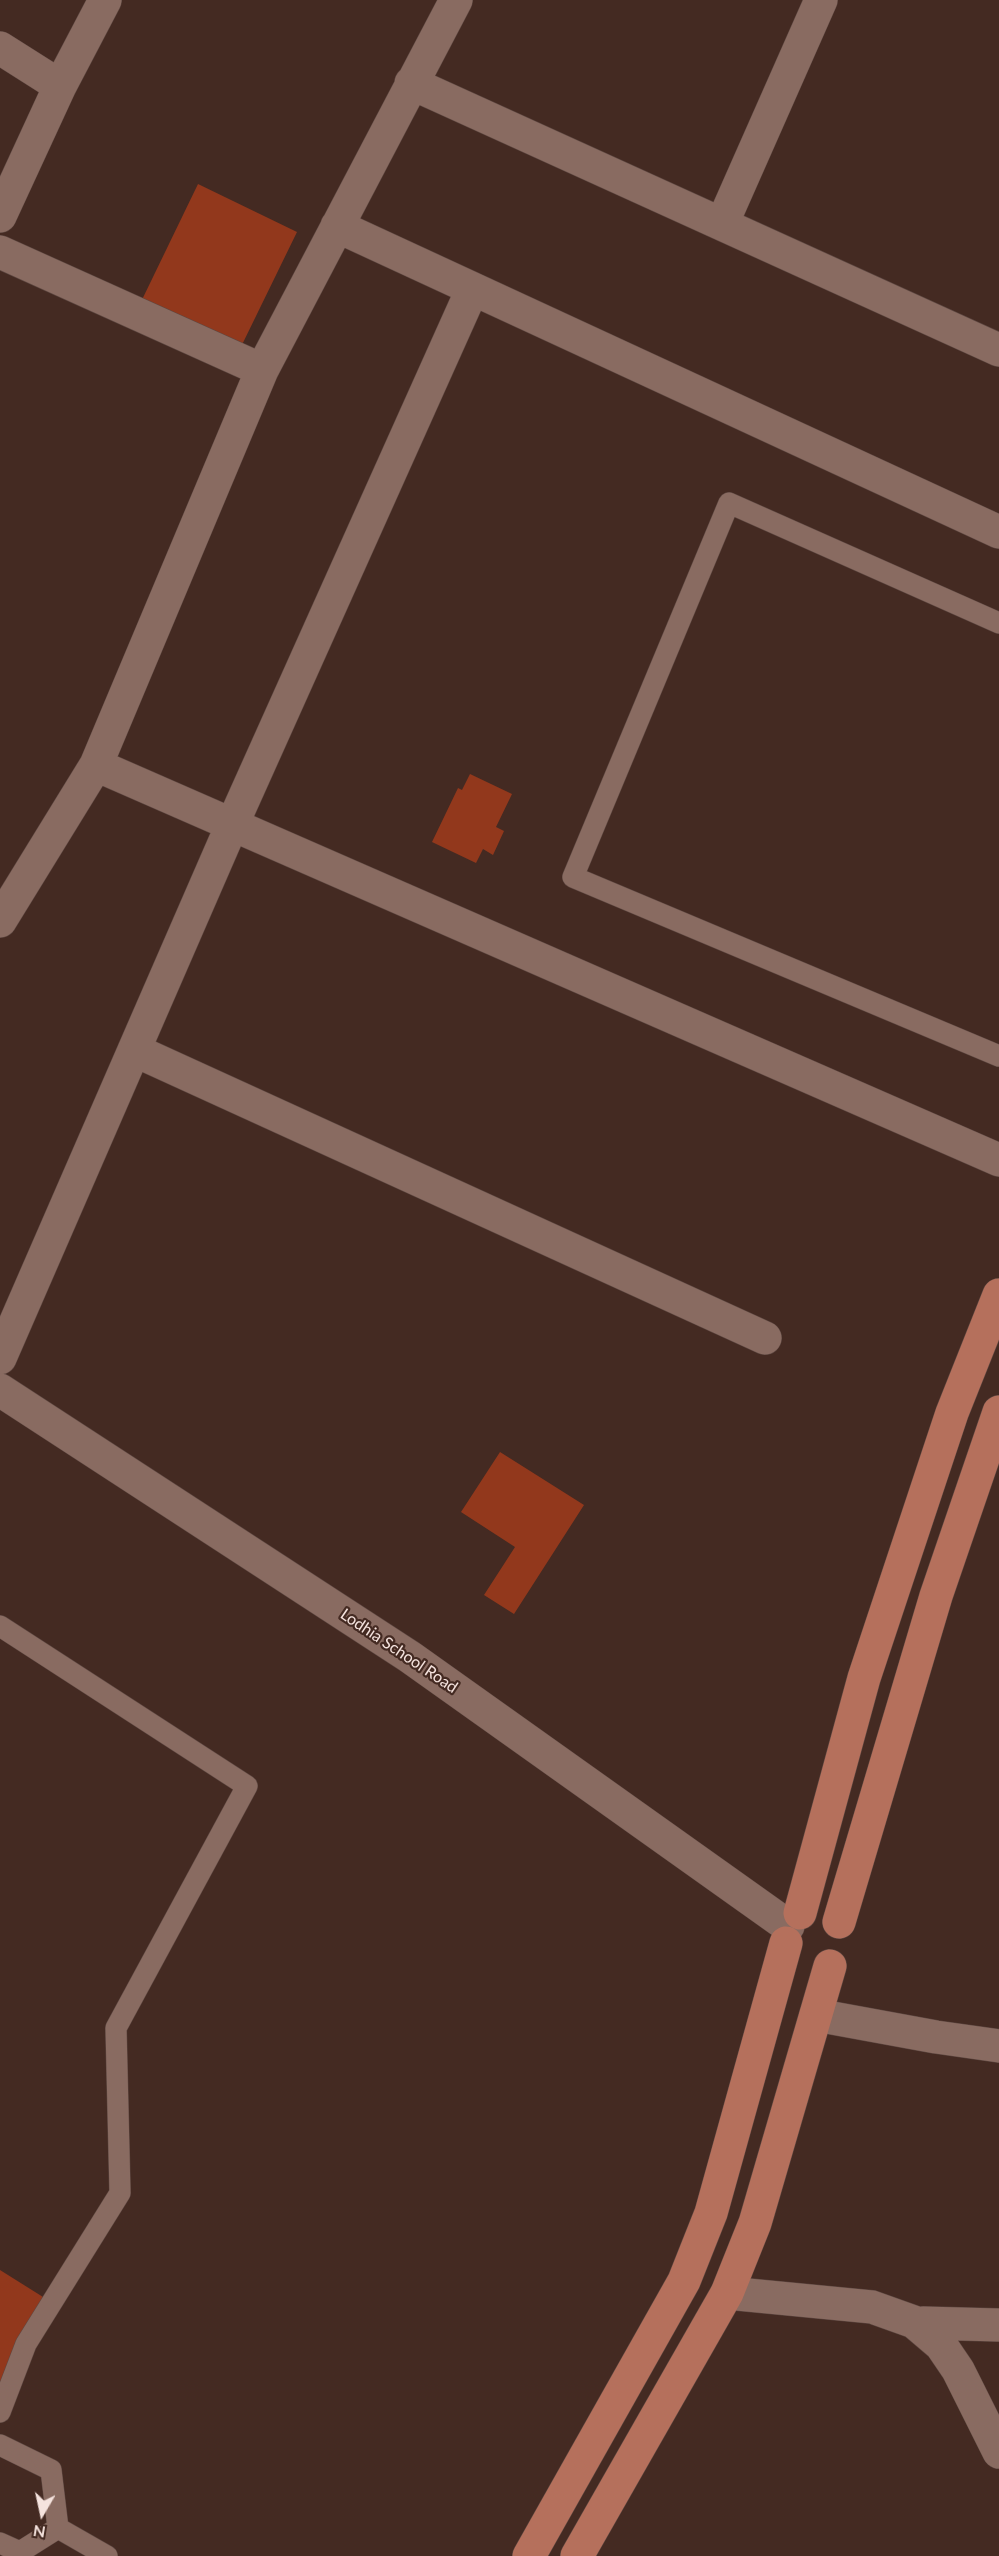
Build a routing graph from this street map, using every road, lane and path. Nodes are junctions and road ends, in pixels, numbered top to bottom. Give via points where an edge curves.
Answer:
1 (105, 0) edge
2 (456, 0) edge
3 (821, 0) edge
4 (0, 48) edge
5 (411, 83) junction
6 (60, 86) junction
7 (0, 216) edge
8 (722, 224) junction
9 (337, 226) junction
10 (0, 252) edge
11 (472, 290) junction
12 (999, 350) edge
13 (262, 369) junction
14 (999, 532) edge
15 (999, 623) edge
16 (96, 765) junction
17 (232, 825) junction
18 (0, 921) edge
19 (134, 1050) junction
20 (999, 1056) edge
21 (999, 1160) edge
22 (999, 1295) edge
23 (765, 1338) dead end
24 (0, 1358) edge
25 (0, 1390) edge
26 (999, 1412) edge
27 (0, 1626) edge
28 (839, 1922) junction
29 (791, 1927) junction
30 (830, 1966) junction
31 (816, 2015) junction
32 (999, 2046) edge
33 (727, 2293) junction
34 (999, 2325) edge
35 (941, 2345) junction
36 (0, 2412) edge
37 (0, 2445) edge
38 (999, 2452) edge
39 (57, 2528) junction
40 (0, 2543) edge
41 (107, 2556) edge
42 (529, 2556) edge
43 (577, 2556) edge

1 - 6 street
2 - 5 street
3 - 8 street
4 - 6 street
5 - 8 street
5 - 9 street
6 - 7 street
8 - 12 street
9 - 11 street
9 - 13 street
10 - 13 street
11 - 14 street
11 - 17 street
13 - 16 street
15 - 20 lane via 729,502 573,877
16 - 17 street
16 - 18 street
17 - 19 street
17 - 21 street
19 - 23 street
19 - 24 street
22 - 29 main road via 952,1413 864,1678
25 - 29 street, Lodhia School Road via 410,1657
26 - 28 main road via 936,1596
27 - 36 lane via 247,1786 116,2028 120,2193 26,2344
28 - 29 main road via 822,1910
28 - 30 main road via 844,1946
29 - 30 main road via 791,1956 802,1966
29 - 42 main road via 711,2213 684,2281
30 - 31 main road
31 - 32 street
31 - 33 main road via 755,2223
33 - 35 street via 872,2307 914,2322
33 - 43 main road
34 - 35 street via 923,2323
35 - 38 street via 958,2370
37 - 39 lane via 51,2470
39 - 40 lane via 20,2552
39 - 41 lane

